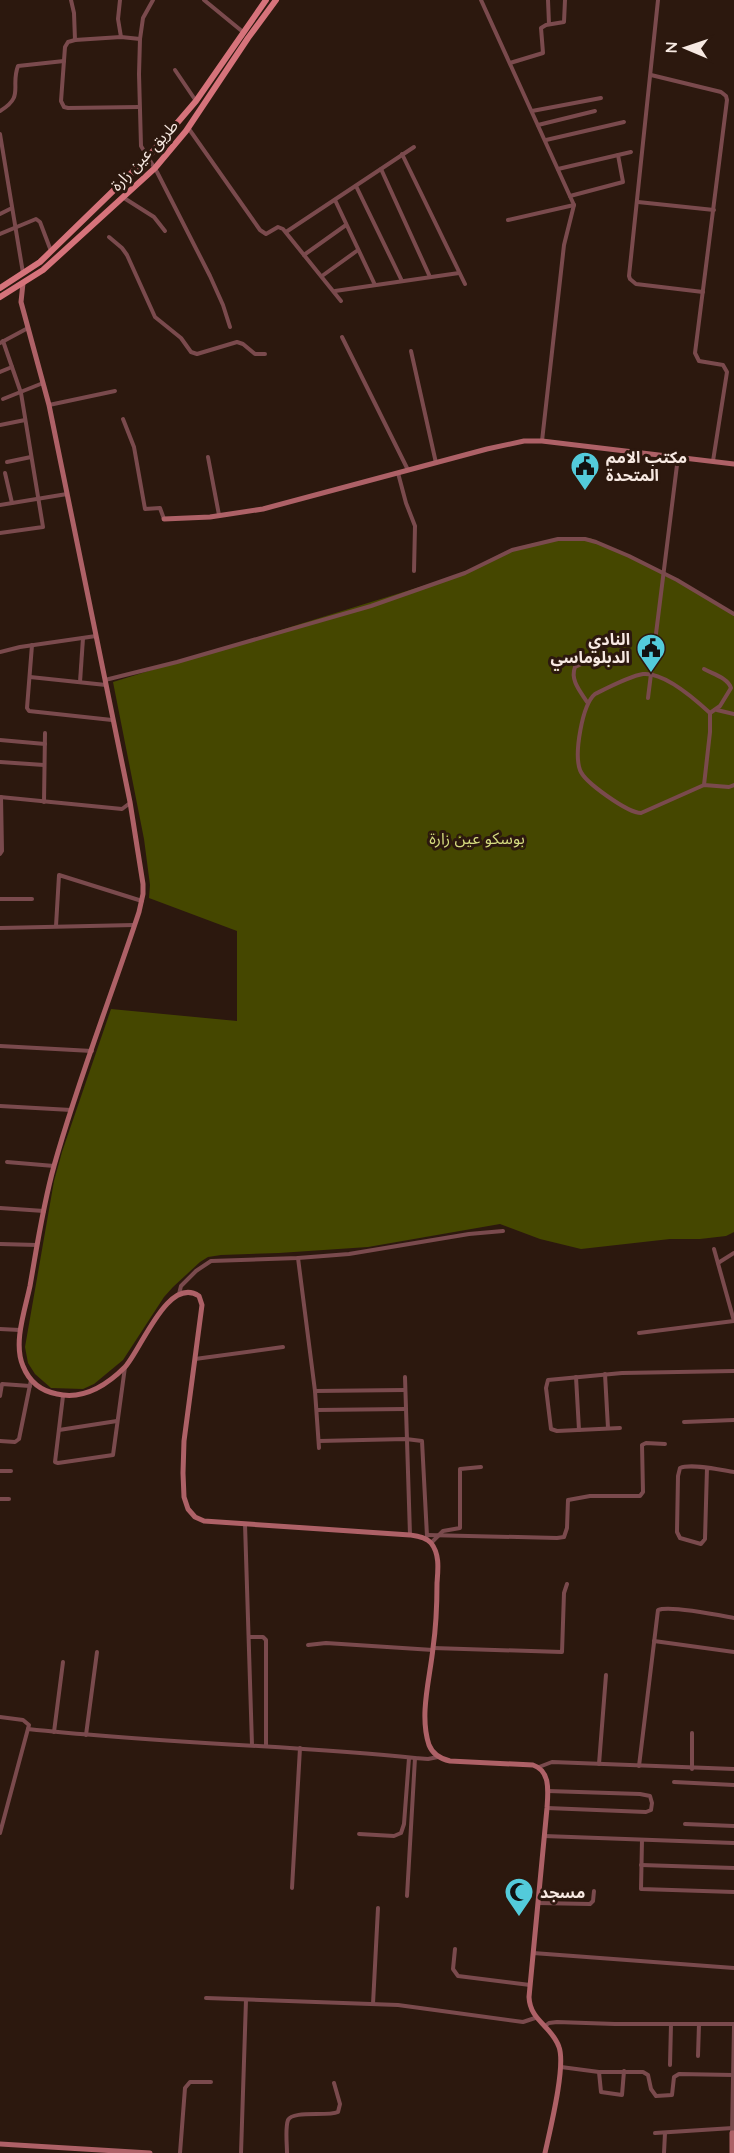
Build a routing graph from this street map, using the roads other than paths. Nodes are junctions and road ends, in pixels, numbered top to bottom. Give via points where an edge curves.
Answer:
1 (71, 0) edge
2 (120, 0) edge
3 (153, 0) edge
4 (204, 0) edge
5 (266, 0) edge
6 (276, 0) edge
7 (480, 0) edge
8 (548, 0) edge
9 (565, 0) edge
10 (658, 0) edge
11 (549, 24) junction
12 (243, 32) junction
13 (121, 37) junction
14 (140, 39) junction
15 (75, 40) junction
16 (64, 61) junction
17 (510, 63) junction
18 (176, 70) dead end
19 (651, 75) junction
20 (601, 98) dead end
21 (196, 101) junction
22 (139, 107) junction
23 (0, 111) edge
24 (532, 111) junction
25 (595, 111) dead end
26 (624, 122) dead end
27 (538, 125) junction
28 (188, 128) junction
29 (0, 134) edge
30 (545, 140) junction
31 (414, 147) dead end
32 (631, 152) dead end
33 (402, 154) junction
34 (618, 155) junction
35 (148, 157) junction
36 (2, 163) edge
37 (155, 168) junction
38 (558, 169) junction
39 (381, 170) junction
40 (123, 183) junction
41 (356, 186) junction
42 (131, 192) junction
43 (570, 196) junction
44 (124, 198) junction
45 (335, 200) junction
46 (638, 202) junction
47 (574, 205) junction
48 (12, 208) junction
49 (714, 210) junction
50 (0, 214) edge
51 (508, 220) dead end
52 (346, 225) junction
53 (15, 226) junction
54 (165, 231) dead end
55 (286, 232) junction
56 (0, 234) edge
57 (109, 237) dead end
58 (358, 250) junction
59 (51, 251) junction
60 (304, 255) junction
61 (459, 273) junction
62 (23, 274) junction
63 (322, 276) junction
64 (430, 277) junction
65 (402, 281) junction
66 (23, 283) junction
67 (465, 284) dead end
68 (375, 285) junction
69 (0, 288) edge
70 (334, 291) junction
71 (703, 292) junction
72 (2, 296) edge
73 (342, 300) dead end
74 (21, 302) junction
75 (230, 327) dead end
76 (29, 328) junction
77 (342, 337) dead end
78 (2, 342) edge
79 (411, 351) dead end
80 (265, 354) dead end
81 (12, 367) junction
82 (0, 372) edge
83 (43, 384) junction
84 (115, 392) dead end
85 (21, 393) junction
86 (3, 399) dead end
87 (49, 405) junction
88 (123, 419) dead end
89 (25, 420) junction
90 (0, 425) edge
91 (542, 441) junction
92 (31, 457) junction
93 (208, 457) dead end
94 (678, 457) junction
95 (712, 461) junction
96 (8, 462) dead end
97 (436, 463) junction
98 (734, 464) edge
99 (408, 471) junction
100 (5, 472) dead end
101 (399, 473) junction
102 (0, 482) edge
103 (7, 482) junction
104 (68, 494) junction
105 (38, 499) junction
106 (12, 503) junction
107 (0, 505) edge
108 (219, 515) junction
109 (164, 519) joint
110 (0, 533) edge
111 (414, 571) dead end
112 (664, 573) junction
113 (734, 614) edge
114 (96, 636) junction
115 (83, 638) junction
116 (32, 645) junction
117 (0, 652) edge
118 (586, 662) dead end
119 (704, 669) dead end
120 (651, 675) junction
121 (30, 676) junction
122 (80, 682) junction
123 (106, 682) junction
124 (648, 698) dead end
125 (587, 702) junction
126 (717, 710) junction
127 (710, 713) junction
128 (734, 714) edge
129 (112, 720) junction
130 (45, 733) dead end
131 (0, 740) edge
132 (45, 744) junction
133 (0, 762) edge
134 (44, 765) junction
135 (704, 785) junction
136 (734, 785) edge
137 (0, 797) edge
138 (44, 802) junction
139 (130, 802) junction
140 (0, 854) edge
141 (0, 899) edge
142 (32, 899) dead end
143 (142, 901) junction
144 (135, 925) junction
145 (56, 926) junction
146 (0, 928) edge
147 (0, 1046) edge
148 (92, 1051) junction
149 (0, 1106) edge
150 (72, 1110) junction
151 (7, 1162) dead end
152 (54, 1166) junction
153 (0, 1208) edge
154 (44, 1211) junction
155 (503, 1231) dead end
156 (0, 1244) edge
157 (38, 1245) junction
158 (714, 1249) dead end
159 (734, 1253) edge
160 (298, 1258) junction
161 (718, 1263) junction
162 (179, 1294) junction
163 (734, 1321) edge
164 (0, 1329) edge
165 (22, 1330) junction
166 (639, 1332) dead end
167 (283, 1347) dead end
168 (195, 1359) junction
169 (125, 1366) junction
170 (734, 1371) edge
171 (605, 1374) junction
172 (576, 1376) junction
173 (405, 1377) dead end
174 (31, 1383) junction
175 (405, 1390) junction
176 (315, 1391) junction
177 (0, 1396) edge
178 (63, 1396) junction
179 (405, 1409) junction
180 (317, 1410) junction
181 (734, 1420) edge
182 (118, 1421) junction
183 (684, 1422) dead end
184 (609, 1428) junction
185 (620, 1428) dead end
186 (58, 1430) junction
187 (579, 1430) junction
188 (406, 1439) junction
189 (0, 1441) edge
190 (319, 1441) junction
191 (665, 1444) dead end
192 (319, 1448) dead end
193 (481, 1467) dead end
194 (707, 1468) junction
195 (0, 1471) edge
196 (11, 1472) dead end
197 (734, 1472) edge
198 (0, 1499) edge
199 (9, 1499) dead end
200 (245, 1524) junction
201 (410, 1535) junction
202 (438, 1535) junction
203 (428, 1539) junction
204 (567, 1584) dead end
205 (734, 1618) edge
206 (249, 1637) junction
207 (654, 1641) junction
208 (309, 1646) dead end
209 (433, 1649) junction
210 (98, 1652) dead end
211 (734, 1652) edge
212 (63, 1662) dead end
213 (606, 1675) dead end
214 (0, 1717) edge
215 (28, 1729) junction
216 (54, 1732) junction
217 (692, 1733) dead end
218 (86, 1735) junction
219 (252, 1745) junction
220 (267, 1746) junction
221 (300, 1748) junction
222 (438, 1756) junction
223 (409, 1758) junction
224 (415, 1758) junction
225 (599, 1764) junction
226 (639, 1766) junction
227 (538, 1767) junction
228 (692, 1769) junction
229 (734, 1770) edge
230 (674, 1782) dead end
231 (734, 1785) edge
232 (548, 1791) junction
233 (547, 1808) junction
234 (685, 1824) dead end
235 (734, 1826) edge
236 (0, 1833) edge
237 (359, 1834) dead end
238 (544, 1836) junction
239 (642, 1840) junction
240 (734, 1843) edge
241 (641, 1865) junction
242 (734, 1868) edge
243 (292, 1888) dead end
244 (594, 1891) dead end
245 (734, 1892) edge
246 (406, 1896) dead end
247 (538, 1903) junction
248 (378, 1908) dead end
249 (455, 1949) dead end
250 (533, 1953) junction
251 (734, 1968) edge
252 (530, 1985) junction
253 (206, 1998) dead end
254 (246, 2000) junction
255 (373, 2004) junction
256 (535, 2018) junction
257 (671, 2024) junction
258 (699, 2024) junction
259 (734, 2025) edge
260 (545, 2026) junction
261 (734, 2051) edge
262 (698, 2056) dead end
263 (670, 2065) dead end
264 (561, 2067) junction
265 (624, 2071) junction
266 (599, 2072) junction
267 (733, 2075) edge
268 (211, 2082) dead end
269 (334, 2083) dead end
270 (733, 2131) edge
271 (655, 2133) dead end
272 (665, 2133) junction
273 (0, 2144) edge
274 (68, 2151) edge
275 (150, 2153) edge
276 (180, 2153) edge
277 (242, 2153) edge
278 (287, 2153) edge
279 (545, 2153) edge
280 (664, 2153) edge
281 (732, 2153) edge

1 - 15 street
2 - 13 street
3 - 14 street via 143,18
4 - 12 street
5 - 12 main road, طريق عين زارة
6 - 28 main road, طريق عين زارة
7 - 17 street
8 - 11 street
9 - 11 street via 564,22
10 - 19 street
11 - 17 street via 541,28 543,53
12 - 21 main road, طريق عين زارة
13 - 14 street
13 - 15 street
14 - 22 street
15 - 16 street via 66,44
16 - 22 street via 64,107
16 - 23 street via 18,66 15,98
17 - 24 street
18 - 21 street
19 - 46 street
19 - 49 street via 726,96
20 - 24 street
21 - 35 main road, طريق عين زارة
22 - 35 street via 141,143
24 - 27 street
25 - 27 street
26 - 30 street
27 - 30 street
28 - 37 main road, طريق عين زارة
28 - 55 street via 262,232 279,227
29 - 36 street
30 - 38 street
31 - 33 street
32 - 34 street
33 - 39 street
33 - 61 street
34 - 38 street
34 - 43 street via 623,182
35 - 37 street
35 - 40 main road, طريق عين زارة
36 - 48 street
37 - 42 main road, طريق عين زارة
37 - 75 street via 210,276
38 - 43 street
39 - 41 street
39 - 64 street
40 - 42 main road via 129,185
40 - 59 main road, طريق عين زارة
41 - 45 street
41 - 65 street
42 - 44 main road, طريق عين زارة
43 - 47 street
44 - 54 street via 154,217
44 - 66 main road, طريق عين زارة
45 - 52 street
45 - 55 street
46 - 49 street
46 - 71 street via 630,279 636,284
47 - 51 street
47 - 91 street via 564,245
48 - 50 street
48 - 53 street
49 - 71 street
52 - 58 street
52 - 60 street
53 - 56 street
53 - 59 street via 39,220
53 - 62 street
55 - 60 street
57 - 80 street via 129,258 155,317 181,338 191,352 196,354 237,342 255,354
58 - 63 street
58 - 68 street
59 - 62 main road, طريق عين زارة
60 - 63 street
61 - 64 street
61 - 67 street
62 - 69 main road, طريق عين زارة
63 - 70 street
64 - 65 street
65 - 68 street
66 - 72 main road, طريق عين زارة
66 - 74 main road
68 - 70 street
70 - 73 street
71 - 95 street via 696,357 703,363 723,365 727,372
72 - 74 main road via 14,295
74 - 76 main road
76 - 78 street
76 - 83 main road
77 - 99 street
78 - 81 street
79 - 97 street
81 - 82 street
81 - 85 street
83 - 85 street
83 - 87 main road
84 - 87 street
85 - 86 street
85 - 89 street
87 - 104 main road
88 - 109 street via 134,447 145,509 160,508
89 - 90 street
89 - 92 street
91 - 94 main road
91 - 97 main road via 516,442
92 - 96 street
92 - 105 street
93 - 108 street
94 - 95 main road
94 - 112 street
95 - 98 main road
97 - 99 main road
99 - 101 main road
100 - 103 street
101 - 108 main road via 263,509
101 - 111 street via 415,526
102 - 103 street
103 - 106 street
104 - 105 street
104 - 114 main road
105 - 106 street
105 - 110 street via 43,527
106 - 107 street
108 - 109 main road
112 - 113 street
112 - 120 street
112 - 123 street via 596,542 540,542 371,606
114 - 115 street
114 - 123 main road
115 - 116 street
115 - 122 street
116 - 117 street
116 - 121 street
118 - 125 street via 578,664 573,679
119 - 126 street via 729,684 729,694
120 - 124 street
120 - 125 street via 600,691
120 - 127 street via 666,680
121 - 122 street
121 - 129 street via 27,708 32,713
122 - 123 street
123 - 129 main road
125 - 135 street via 579,747 580,771 624,808 635,813 646,811
126 - 127 street
126 - 128 street
127 - 135 street
129 - 139 main road
130 - 132 street
131 - 132 street
132 - 134 street
133 - 134 street
134 - 138 street
135 - 136 street
137 - 138 street
137 - 140 street
138 - 139 street via 122,809
139 - 143 main road via 143,884
141 - 142 street
143 - 144 main road
143 - 145 street via 59,875
144 - 145 street
144 - 148 main road
145 - 146 street
147 - 148 street
148 - 150 main road
149 - 150 street
150 - 152 main road
151 - 152 street
152 - 154 main road
153 - 154 street
154 - 157 main road
155 - 160 street
156 - 157 street
157 - 165 main road
158 - 161 street
159 - 161 street
160 - 162 street via 211,1261 196,1270
160 - 176 street
161 - 163 street
162 - 168 main road via 194,1293 201,1300
162 - 169 main road via 159,1313
163 - 166 street
164 - 165 street
165 - 174 main road via 21,1360
167 - 168 street
168 - 200 main road via 184,1441 186,1504 198,1519
169 - 178 main road via 93,1390
169 - 182 street
170 - 171 street
171 - 172 street
171 - 184 street
172 - 187 street
172 - 187 street via 548,1380 546,1388 551,1430
173 - 175 street
174 - 177 street via 2,1384
174 - 178 main road
174 - 189 street via 19,1439
175 - 176 street
175 - 179 street
176 - 180 street
178 - 186 street
179 - 180 street
179 - 188 street
180 - 190 street
181 - 183 street
182 - 186 street
182 - 186 street via 113,1455 58,1463
184 - 185 street
184 - 187 street
188 - 190 street
188 - 201 street
188 - 203 street via 421,1440 423,1444
190 - 192 street
191 - 202 street via 642,1445 640,1496 568,1500 564,1537
193 - 202 street via 460,1469 461,1525
194 - 194 street via 683,1466 678,1476 677,1532 680,1538 697,1544 705,1539
194 - 197 street
195 - 196 street
198 - 199 street
200 - 201 main road
200 - 206 street
201 - 203 main road
202 - 203 street
202 - 203 street
203 - 209 main road via 436,1553 438,1570
204 - 209 street via 562,1652
205 - 207 street via 660,1609
206 - 219 street
206 - 220 street via 265,1638 267,1642
207 - 211 street
207 - 226 street
208 - 209 street
209 - 222 main road via 427,1726 429,1745
210 - 218 street
212 - 216 street
213 - 225 street
214 - 215 street via 23,1720
215 - 216 street
215 - 236 street
216 - 218 street
217 - 228 street
218 - 219 street
219 - 220 street
220 - 221 street
221 - 223 street
221 - 243 street
222 - 224 street
222 - 227 main road via 450,1761
223 - 224 street
223 - 237 street via 401,1833
224 - 246 street
225 - 226 street
225 - 227 street via 552,1762
226 - 228 street
227 - 232 main road via 546,1776
228 - 229 street
230 - 231 street
232 - 233 main road
232 - 233 street via 640,1794 650,1796 652,1803 651,1810 646,1812
233 - 238 main road
234 - 235 street
238 - 239 street
238 - 247 main road
239 - 240 street
239 - 241 street
241 - 242 street
241 - 245 street via 642,1889
244 - 247 street via 590,1904
247 - 250 main road
248 - 255 street
249 - 252 street via 453,1969 458,1976
250 - 251 street
250 - 252 main road
252 - 256 main road via 530,2007
253 - 254 street
254 - 255 street
254 - 277 street
255 - 256 street via 523,2022
256 - 260 main road
257 - 258 street
257 - 260 street via 557,2022
257 - 263 street
258 - 259 street
258 - 262 street
259 - 261 street
260 - 264 main road via 560,2049
261 - 267 street
264 - 266 street
264 - 279 main road
265 - 266 street
265 - 266 street via 622,2096 601,2092
265 - 267 street via 648,2075 656,2096 672,2095 674,2077 679,2074
267 - 270 street
268 - 276 street via 190,2082 185,2088
269 - 278 street via 340,2104 338,2112 291,2116
270 - 272 street
270 - 281 main road
271 - 272 street
272 - 280 street
273 - 274 main road
274 - 275 main road

